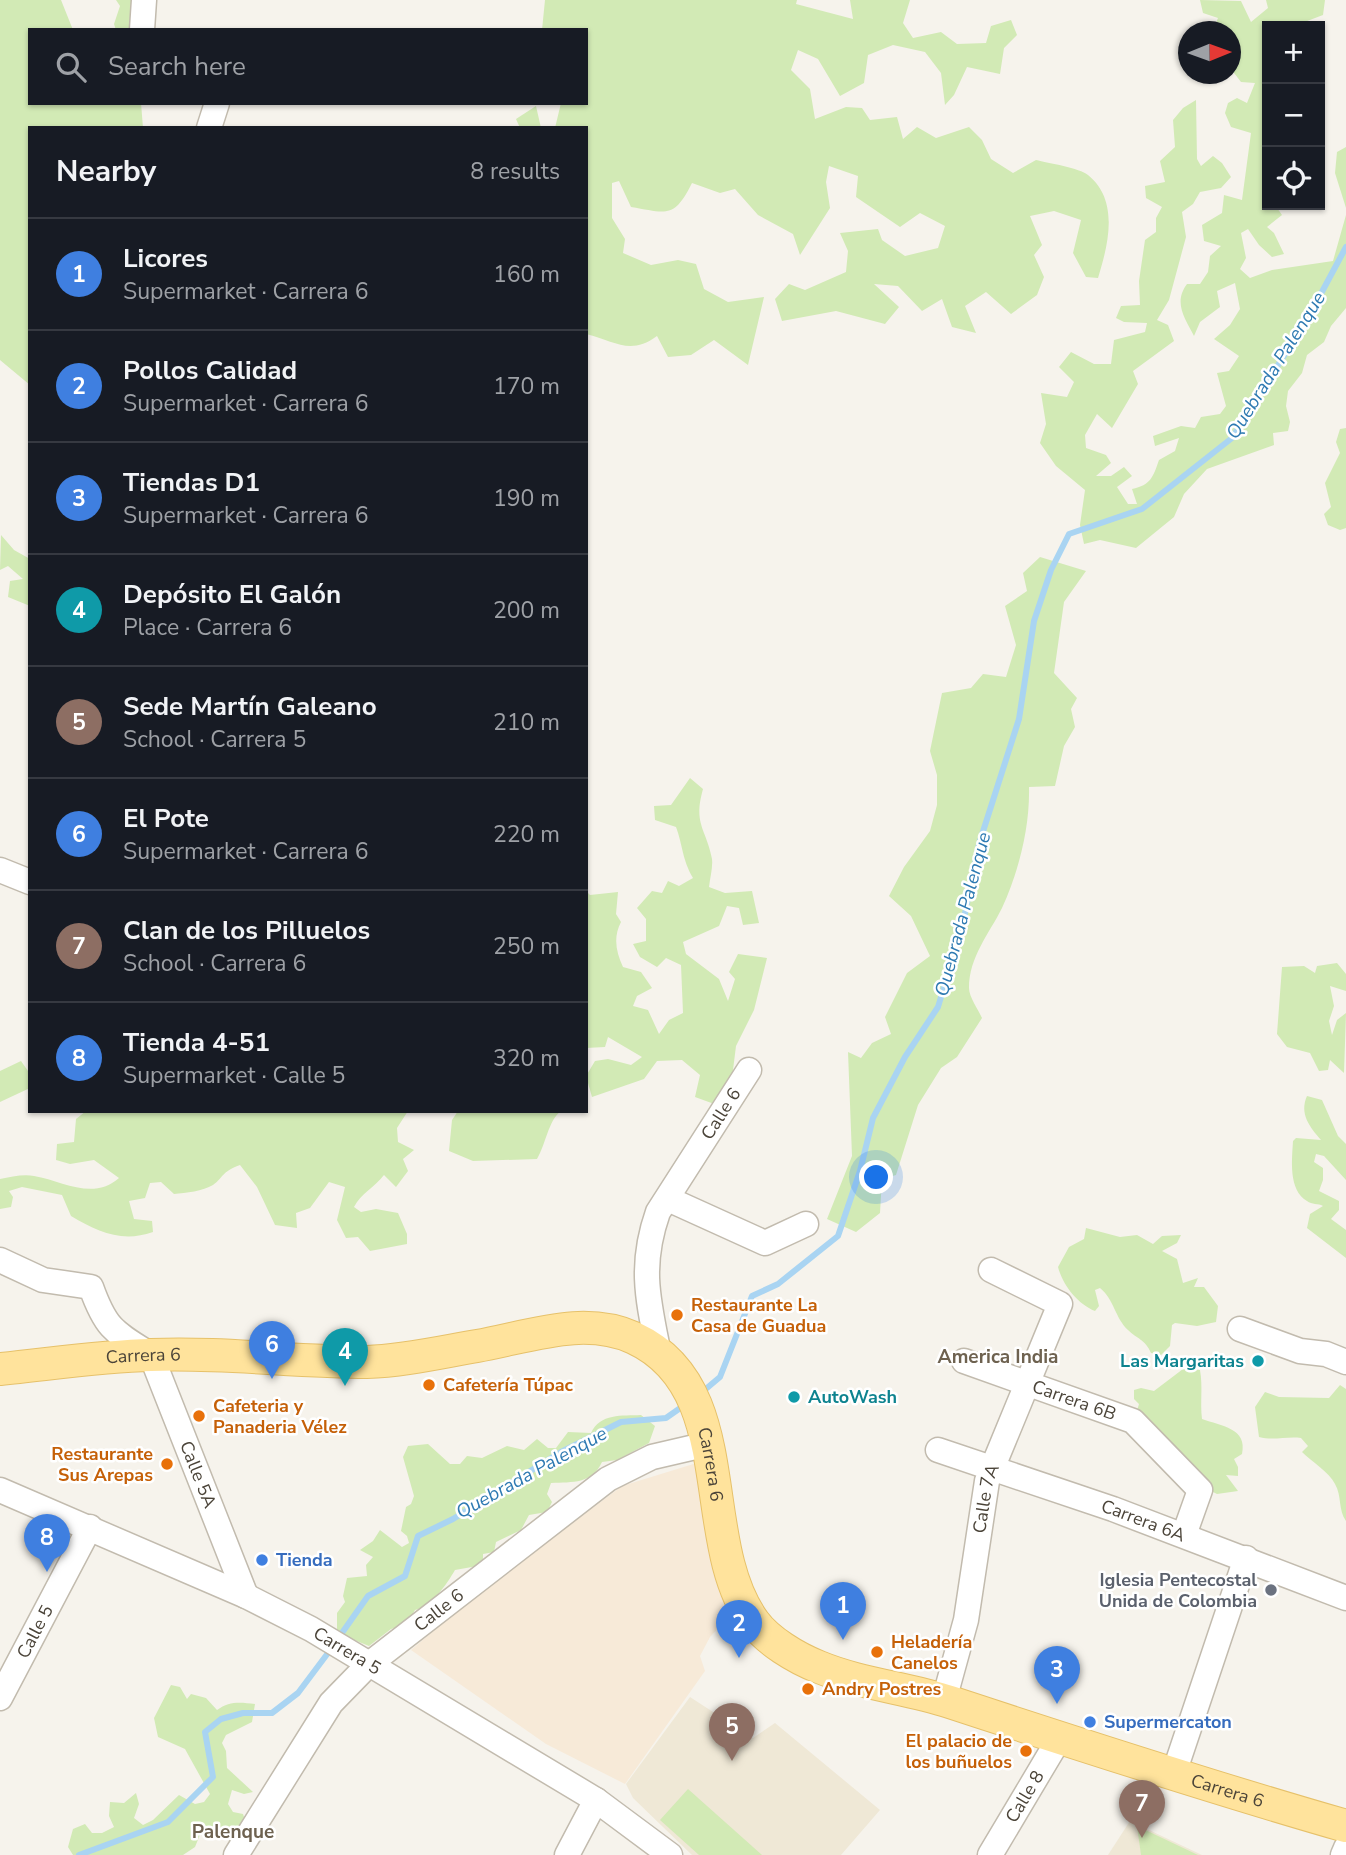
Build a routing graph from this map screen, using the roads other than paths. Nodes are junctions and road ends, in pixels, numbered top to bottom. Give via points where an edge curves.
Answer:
1 (144, 0) edge
2 (142, 28) edge
3 (216, 105) edge
4 (210, 126) edge
5 (0, 870) edge
6 (28, 881) edge
7 (749, 1070) dead end
8 (668, 1199) junction
9 (806, 1224) dead end
10 (0, 1260) edge
11 (991, 1270) dead end
12 (1240, 1329) dead end
13 (151, 1354) junction
14 (659, 1354) junction
15 (964, 1361) dead end
16 (1346, 1362) edge
17 (0, 1369) edge
18 (1028, 1383) junction
19 (705, 1434) junction
20 (938, 1450) dead end
21 (993, 1466) junction
22 (0, 1490) edge
23 (90, 1527) junction
24 (1184, 1535) junction
25 (1246, 1558) junction
26 (246, 1596) junction
27 (1346, 1598) edge
28 (358, 1659) junction
29 (0, 1698) edge
30 (944, 1700) junction
31 (1059, 1739) junction
32 (1173, 1776) junction
33 (596, 1800) junction
34 (1346, 1826) edge
35 (1346, 1848) edge
36 (1001, 1850) edge
37 (236, 1855) edge
38 (568, 1855) edge
39 (670, 1855) edge
40 (1343, 1855) edge

1 - 2 street
3 - 4 street
5 - 6 street
7 - 8 street, Calle 6
8 - 9 street via 765,1243
8 - 14 street, Calle 6 via 652,1230 646,1268 648,1306
10 - 13 street via 43,1280 91,1287 102,1318 117,1334
11 - 18 street, Calle 7A via 1060,1304
12 - 16 street
13 - 14 main road, Carrera 6 via 371,1362 580,1327 629,1336
13 - 17 main road, Carrera 6
13 - 26 street, Calle 5A
14 - 19 main road, Carrera 6 via 680,1377
15 - 18 street, Carrera 6B
18 - 21 street, Calle 7A
18 - 24 street, Carrera 6B via 1133,1422 1200,1490
19 - 28 street, Calle 6 via 608,1479
19 - 30 main road, Carrera 6 via 733,1583 755,1624 783,1648 821,1668
20 - 21 street, Carrera 6A
21 - 24 street, Carrera 6A
21 - 30 street, Calle 7A via 966,1620
22 - 23 street, Carrera 5
23 - 26 street, Carrera 5
23 - 29 street, Calle 5
24 - 25 street, Carrera 6A
25 - 27 street, Carrera 6A
25 - 32 street
26 - 28 street, Carrera 5
28 - 33 street, Carrera 5
28 - 37 street, Calle 6
30 - 31 main road, Carrera 6
31 - 32 main road, Carrera 6
31 - 36 street, Calle 8
32 - 34 main road, Carrera 6
33 - 38 street
33 - 39 street, Carrera 5
35 - 40 street

